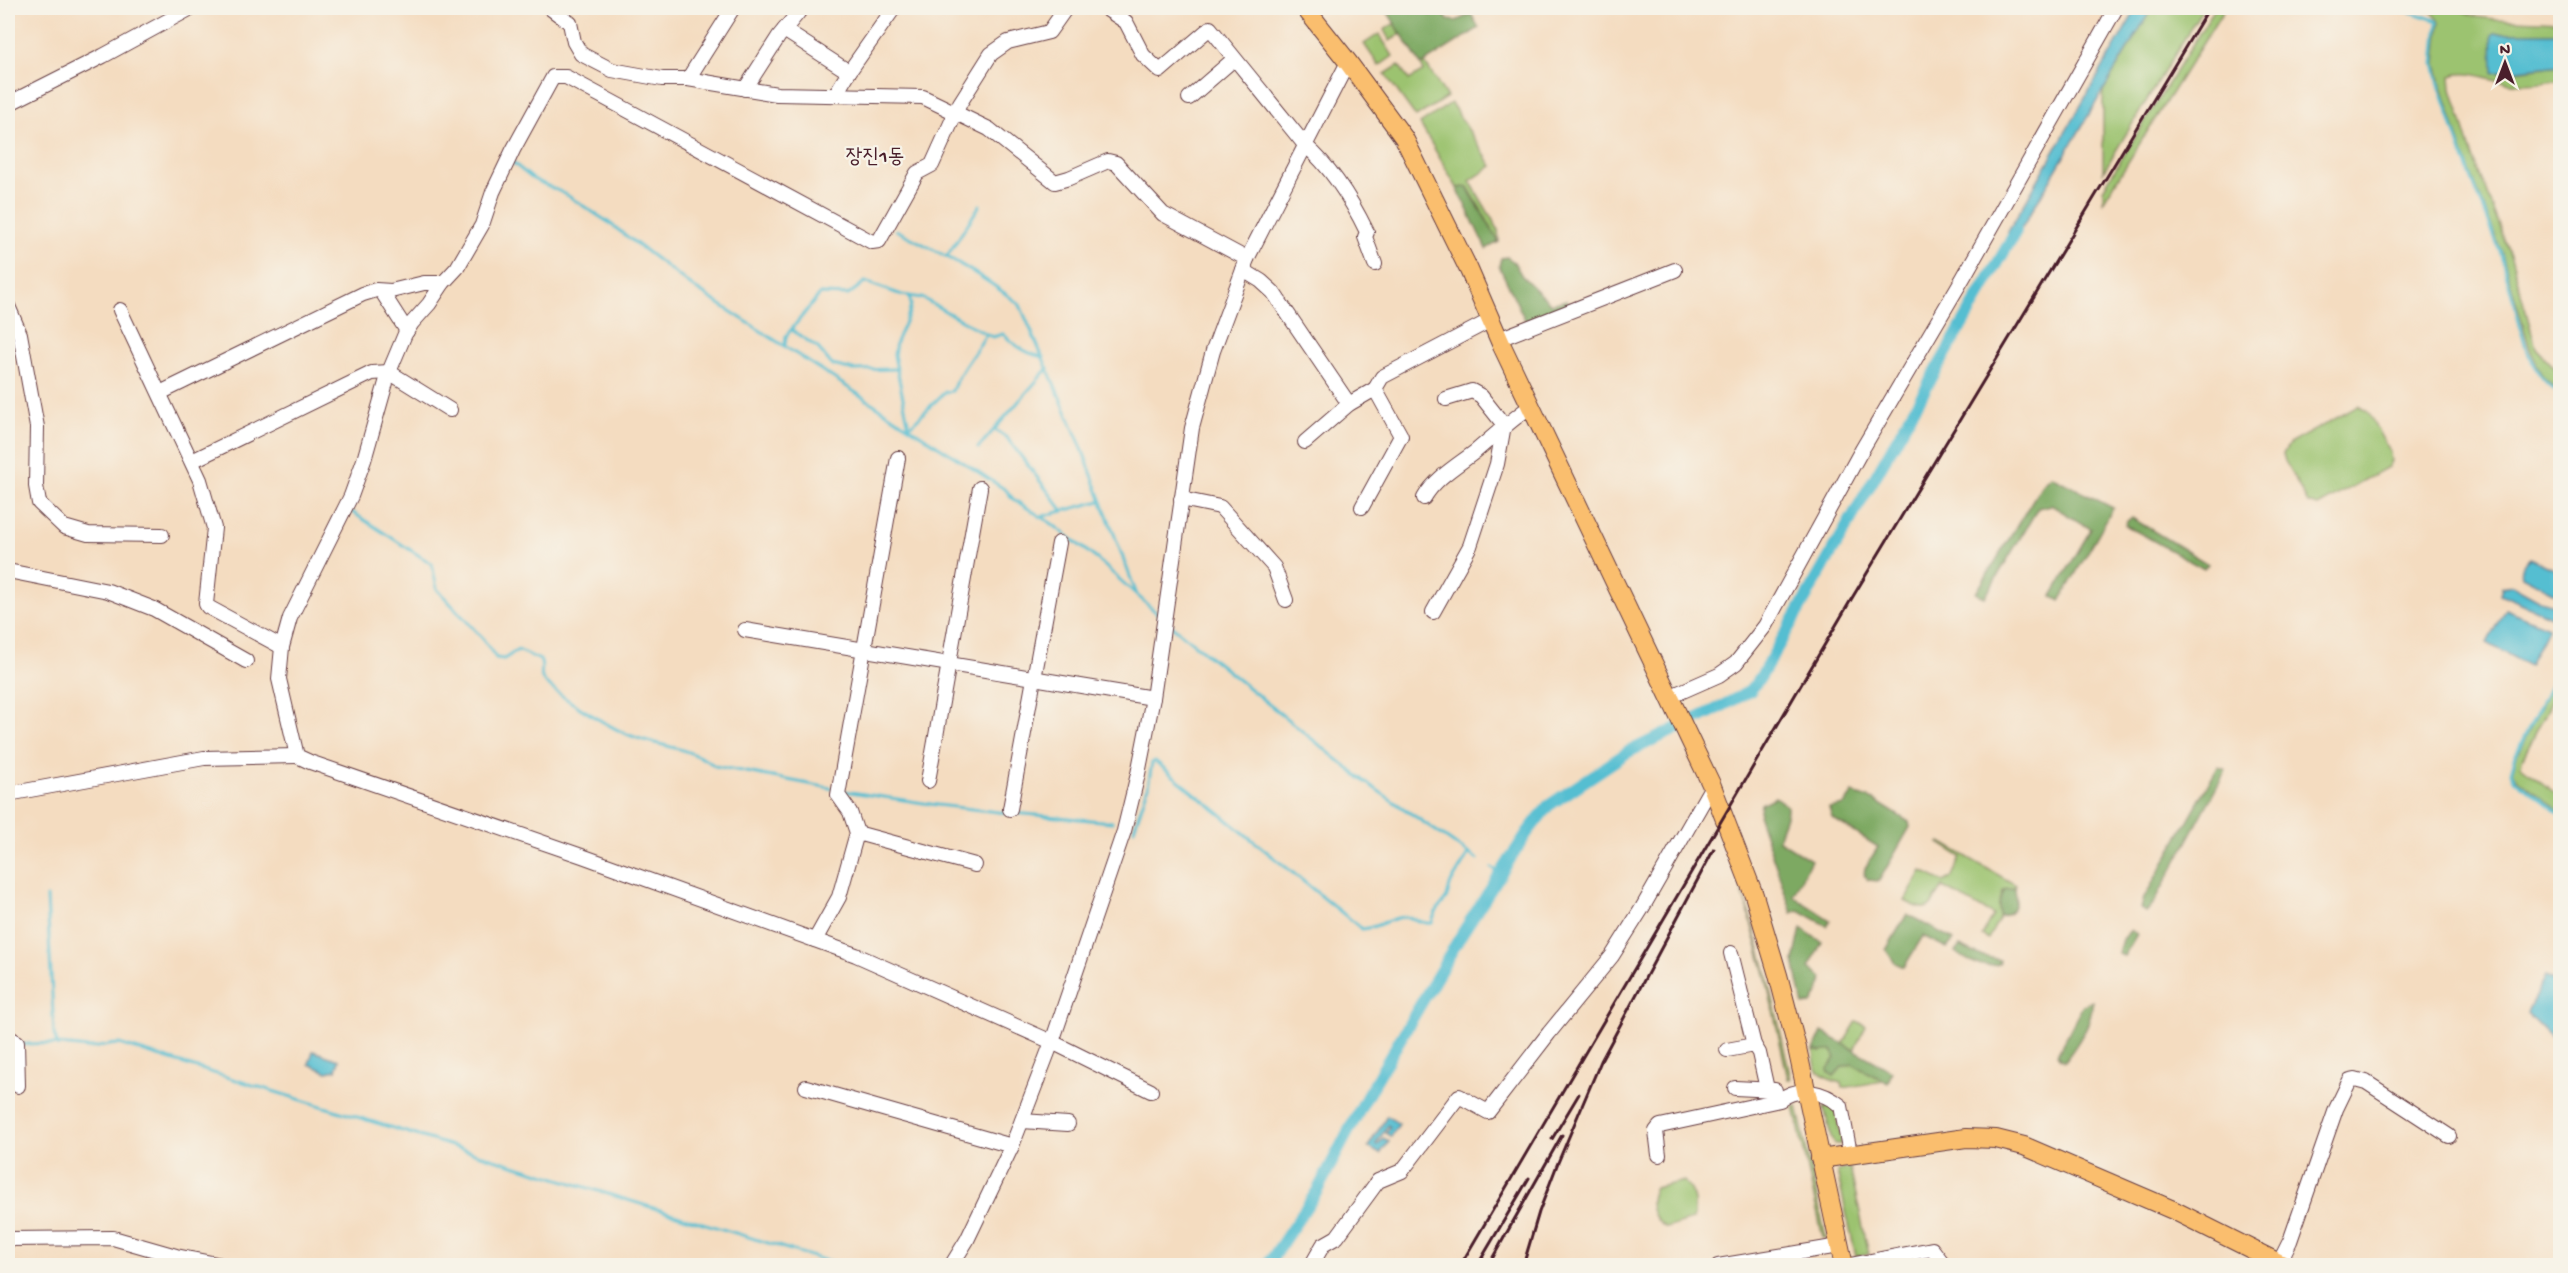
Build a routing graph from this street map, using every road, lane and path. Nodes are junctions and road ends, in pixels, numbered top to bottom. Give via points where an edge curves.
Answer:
1 (191, 8) edge
2 (550, 8) edge
3 (733, 8) edge
4 (802, 8) edge
5 (894, 8) edge
6 (1066, 8) edge
7 (1105, 8) edge
8 (1305, 8) edge
9 (2116, 8) edge
10 (784, 30) junction
11 (1234, 59) junction
12 (1348, 62) junction
13 (849, 72) junction
14 (688, 79) junction
15 (745, 89) junction
16 (835, 95) junction
17 (1189, 98) dead end
18 (8, 104) edge
19 (956, 111) junction
20 (1305, 146) junction
21 (1375, 264) dead end
22 (1245, 265) junction
23 (1675, 270) dead end
24 (442, 283) junction
25 (382, 292) junction
26 (8, 306) edge
27 (120, 310) dead end
28 (1491, 320) junction
29 (407, 331) junction
30 (1499, 339) junction
31 (389, 372) junction
32 (1375, 388) junction
33 (160, 393) junction
34 (1446, 399) dead end
35 (1349, 404) junction
36 (1531, 406) junction
37 (450, 410) dead end
38 (1504, 425) junction
39 (1305, 442) dead end
40 (898, 458) dead end
41 (192, 461) junction
42 (980, 488) dead end
43 (1424, 498) dead end
44 (1181, 499) junction
45 (1362, 507) dead end
46 (162, 535) dead end
47 (1059, 543) dead end
48 (8, 571) edge
49 (1286, 600) dead end
50 (1433, 612) dead end
51 (745, 630) dead end
52 (282, 647) junction
53 (864, 650) junction
54 (246, 661) dead end
55 (949, 664) junction
56 (1035, 678) junction
57 (1153, 698) junction
58 (1672, 704) junction
59 (297, 756) junction
60 (928, 781) dead end
61 (1712, 786) junction
62 (8, 794) edge
63 (1010, 809) dead end
64 (857, 833) junction
65 (975, 865) dead end
66 (815, 940) junction
67 (1731, 953) dead end
68 (1052, 1042) junction
69 (14, 1043) edge
70 (1754, 1046) junction
71 (1727, 1050) dead end
72 (18, 1086) dead end
73 (806, 1087) dead end
74 (1736, 1088) dead end
75 (1767, 1089) junction
76 (1151, 1091) dead end
77 (1797, 1092) junction
78 (1022, 1121) junction
79 (1068, 1124) dead end
80 (2449, 1136) dead end
81 (1012, 1146) junction
82 (1850, 1154) junction
83 (1659, 1155) dead end
84 (1820, 1159) junction
85 (8, 1239) edge
86 (1839, 1246) junction
87 (1754, 1263) edge
88 (2282, 1264) edge
89 (227, 1266) edge
90 (951, 1266) edge
91 (1311, 1266) edge
92 (1718, 1266) edge
93 (1844, 1266) edge
94 (1945, 1266) edge

1 - 18 street
2 - 14 street via 570,23 581,54 597,63 636,75
3 - 14 street
4 - 10 street
5 - 13 street
6 - 19 street via 1049,32 1008,42 991,54
7 - 11 street via 1126,22 1143,55 1160,71 1210,28
8 - 12 main road
9 - 58 street via 1765,626 1736,663
10 - 13 street
10 - 15 street
11 - 17 street
11 - 20 street
12 - 20 street
12 - 28 main road via 1404,138
13 - 16 street
14 - 15 street
15 - 16 street
16 - 19 street via 923,97
19 - 22 street via 989,129 1055,182 1108,161 1116,163 1163,214
19 - 24 street via 932,165 917,173 879,241 872,242 558,75 553,77 513,150 482,225 457,268
20 - 21 street via 1321,159 1354,206 1367,232 1365,237
20 - 22 street
22 - 35 street via 1273,292
22 - 44 street via 1203,384
23 - 30 street
24 - 25 street
24 - 29 street
25 - 29 street
25 - 33 street via 363,294
26 - 46 street via 20,334 37,427 39,503 64,527 88,534
27 - 33 street
28 - 30 main road
28 - 32 street via 1382,377
29 - 31 street
30 - 36 main road
31 - 37 street
31 - 41 street via 372,373
31 - 52 street via 351,496 291,618
32 - 35 street
32 - 45 street via 1401,436
33 - 41 street
34 - 38 street via 1472,390
35 - 39 street
36 - 38 street
36 - 58 main road
38 - 43 street via 1431,485
38 - 50 street via 1497,465 1470,546
40 - 53 street
41 - 52 street via 214,528 206,604
42 - 55 street
44 - 49 street via 1220,507 1274,567
44 - 57 street
47 - 56 street
48 - 54 street via 108,591 154,609
51 - 53 street
52 - 59 street via 279,679
53 - 55 street
53 - 64 street via 838,795 850,812
55 - 56 street
55 - 60 street
56 - 57 street
56 - 63 street
57 - 68 street via 1124,831
58 - 61 main road
59 - 62 street via 204,758
59 - 66 street
61 - 77 main road via 1764,925 1794,1038
61 - 91 street via 1612,956 1488,1112 1460,1096 1402,1171 1378,1181 1337,1237 1323,1245
64 - 65 street
64 - 66 street via 839,897
66 - 68 street
67 - 70 street
68 - 76 street
68 - 78 street
69 - 72 street
70 - 71 street
70 - 75 street
73 - 81 street
74 - 75 street
75 - 77 street
77 - 82 street via 1828,1095 1841,1106
77 - 83 street via 1780,1100 1660,1126 1656,1131
77 - 84 main road
78 - 79 street
78 - 81 street
80 - 88 street via 2366,1082 2350,1080 2336,1109
81 - 90 street
82 - 84 main road
82 - 88 main road via 1966,1138 1996,1139 2024,1146 2173,1210
84 - 86 main road
85 - 89 street via 113,1238
86 - 87 street
86 - 93 main road
87 - 92 street
93 - 94 street via 1932,1249

